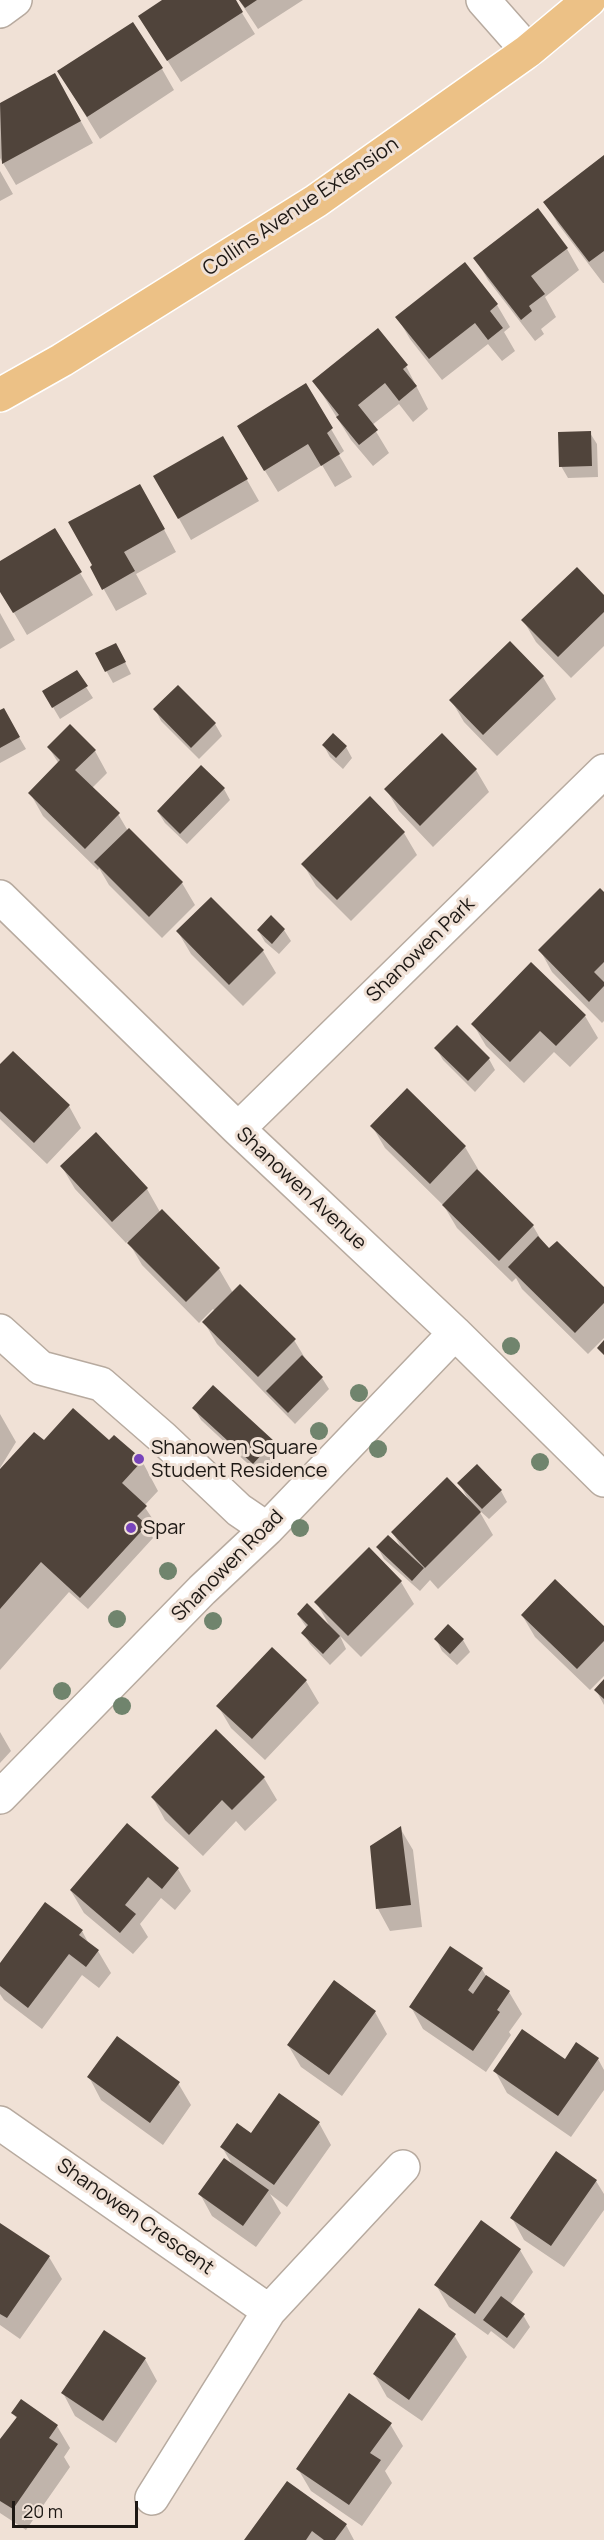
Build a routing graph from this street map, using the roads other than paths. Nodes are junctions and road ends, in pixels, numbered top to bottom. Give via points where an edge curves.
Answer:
1 (15, 0) edge
2 (483, 0) edge
3 (589, 0) edge
4 (0, 11) edge
5 (528, 51) junction
6 (0, 395) edge
7 (604, 771) edge
8 (0, 897) edge
9 (238, 1129) junction
10 (0, 1331) edge
11 (455, 1333) junction
12 (604, 1480) edge
13 (267, 1528) junction
14 (1, 1796) edge
15 (0, 2123) edge
16 (403, 2167) dead end
17 (269, 2311) junction
18 (152, 2498) dead end

1 - 4 street
2 - 5 street
3 - 5 main road, Collins Avenue Extension
5 - 6 main road, Collins Avenue Extension via 316,201 63,360
7 - 9 street, Shanowen Park
8 - 9 street, Shanowen Avenue
9 - 11 street, Shanowen Avenue
10 - 13 street via 41,1368 101,1384 239,1510
11 - 12 street, Shanowen Avenue
11 - 13 street, Shanowen Road
13 - 14 street, Shanowen Road
15 - 17 street, Shanowen Crescent
16 - 17 street
17 - 18 street

